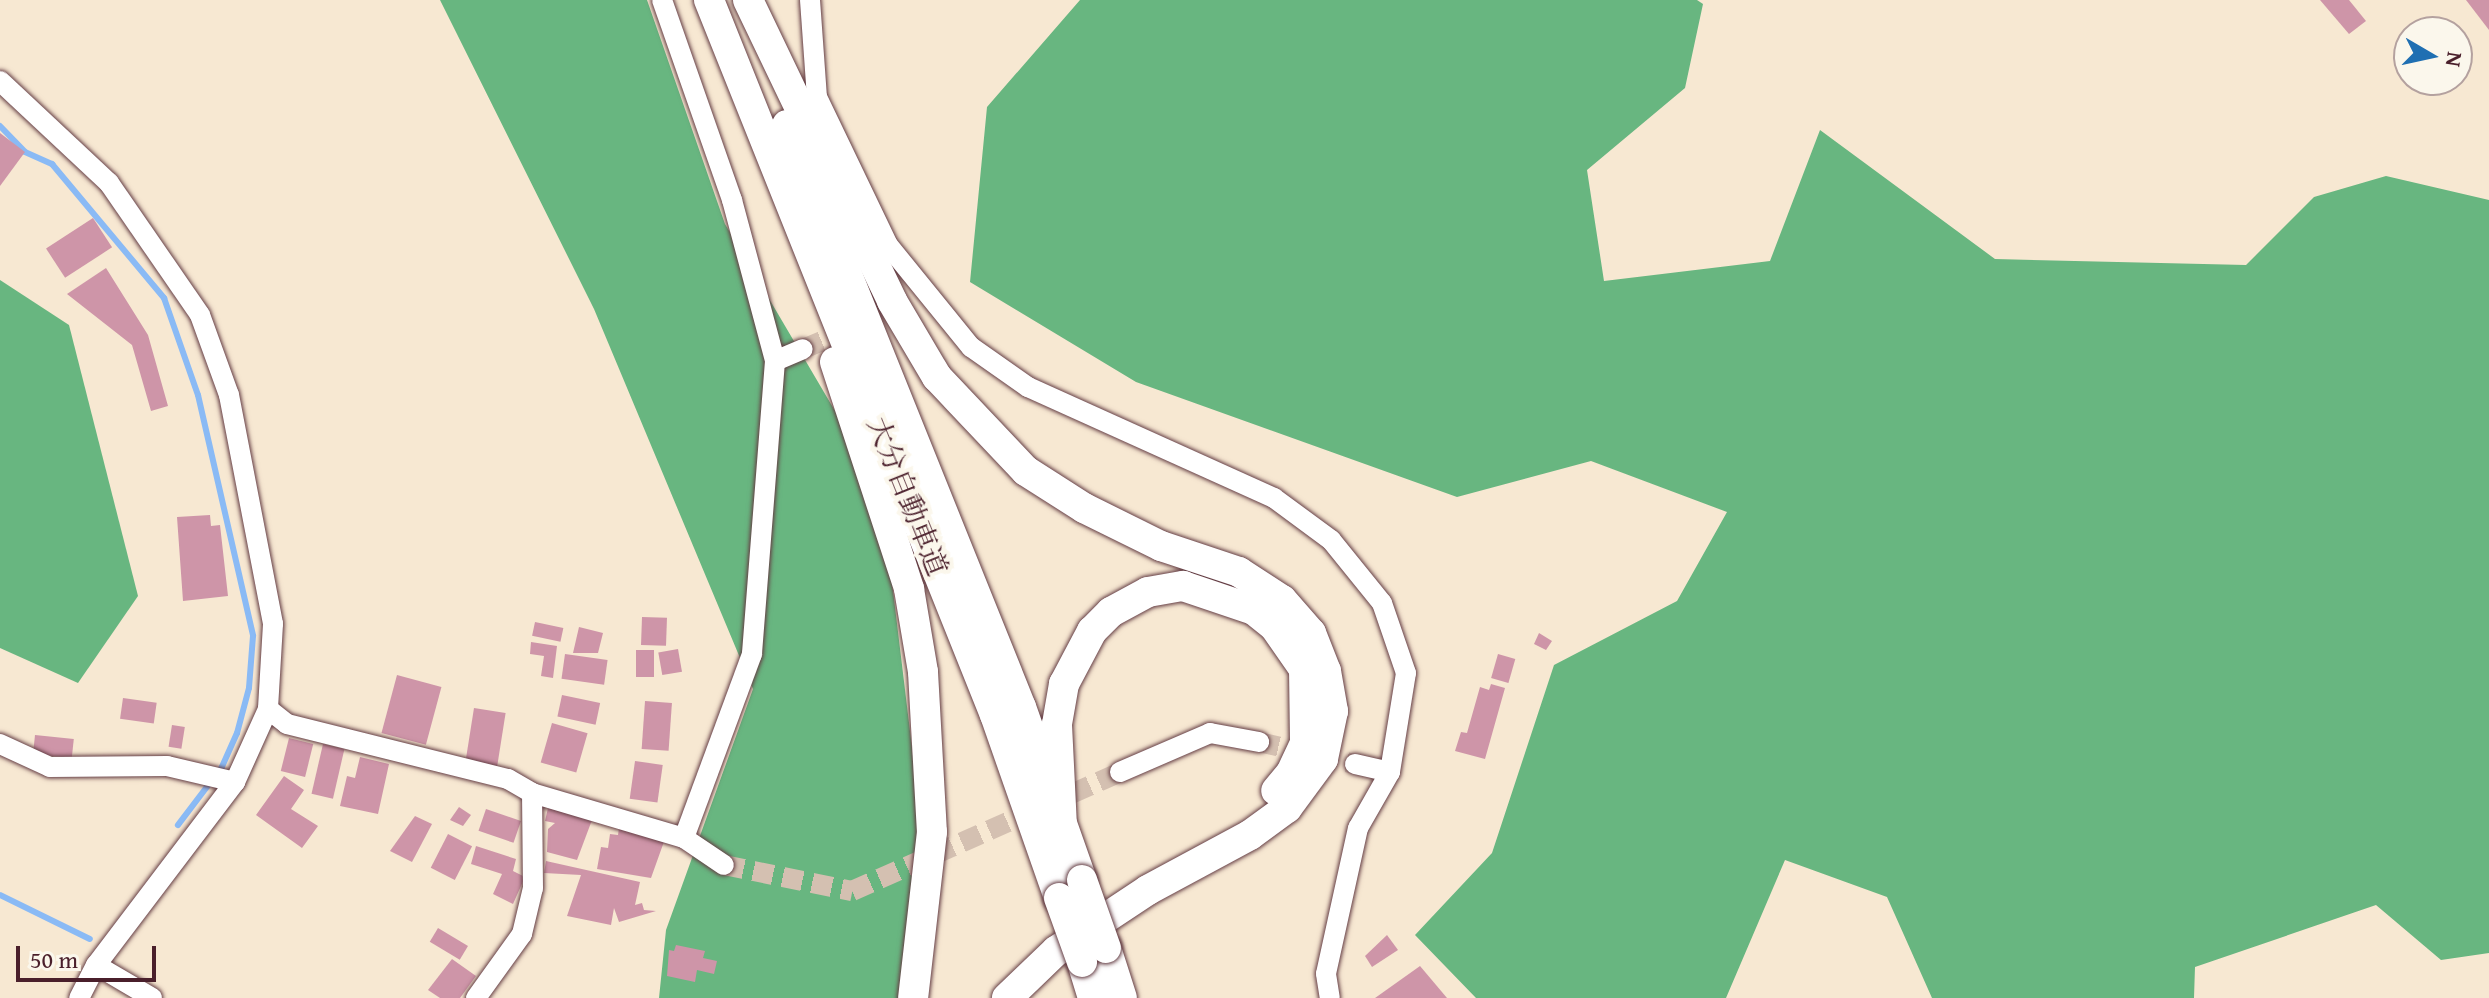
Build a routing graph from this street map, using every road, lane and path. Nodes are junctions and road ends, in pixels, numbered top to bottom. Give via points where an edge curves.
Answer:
1 (662, 0) edge
2 (709, 0) edge
3 (739, 0) edge
4 (748, 0) edge
5 (810, 0) edge
6 (0, 81) edge
7 (759, 130) junction
8 (803, 349) tunnel mouth
9 (775, 361) junction
10 (268, 709) junction
11 (1259, 742) tunnel mouth
12 (0, 744) edge
13 (1355, 764) tunnel mouth
14 (1120, 772) tunnel mouth
15 (1390, 772) junction
16 (222, 778) junction
17 (532, 793) junction
18 (1062, 827) junction
19 (684, 838) junction
20 (724, 865) tunnel mouth
21 (1071, 889) junction
22 (1094, 955) junction
23 (96, 965) junction
24 (79, 998) edge
25 (152, 998) edge
26 (476, 998) edge
27 (913, 998) edge
28 (986, 998) edge
29 (1007, 998) edge
30 (1093, 998) edge
31 (1122, 998) edge
32 (1330, 998) edge

1 - 9 street via 732,200
2 - 7 highway, 大分自動車道
3 - 18 highway, 大分自動車道 via 1016,693
4 - 29 highway via 892,301 937,377 1026,471 1084,508 1161,546 1239,572 1282,600 1311,633 1326,671 1333,711 1323,759 1287,808 1069,942
5 - 15 street via 817,97 919,301 1028,387 1274,498 1331,540 1382,603 1406,673
6 - 10 street via 109,183 200,315 229,395 273,624
7 - 21 highway, 大分自動車道
7 - 27 highway via 909,589 923,672 932,832
8 - 9 street
9 - 19 street via 752,654
10 - 16 street
10 - 17 street via 287,724 508,779
11 - 14 street via 1210,733
12 - 16 street via 50,767 167,766
13 - 15 street
15 - 32 street via 1358,828 1326,974
16 - 23 street
17 - 19 street
17 - 26 street via 533,888 522,934
18 - 21 highway, 大分自動車道
18 - 28 highway via 1057,724 1064,684 1076,653 1111,612 1148,592 1183,586 1254,610 1274,626 1304,669 1305,743 1291,773 1268,800 1222,835 1049,939
19 - 20 street
21 - 22 highway, 大分自動車道, bridge
22 - 30 highway, 大分自動車道
22 - 31 highway, 大分自動車道
23 - 24 street
23 - 25 street

